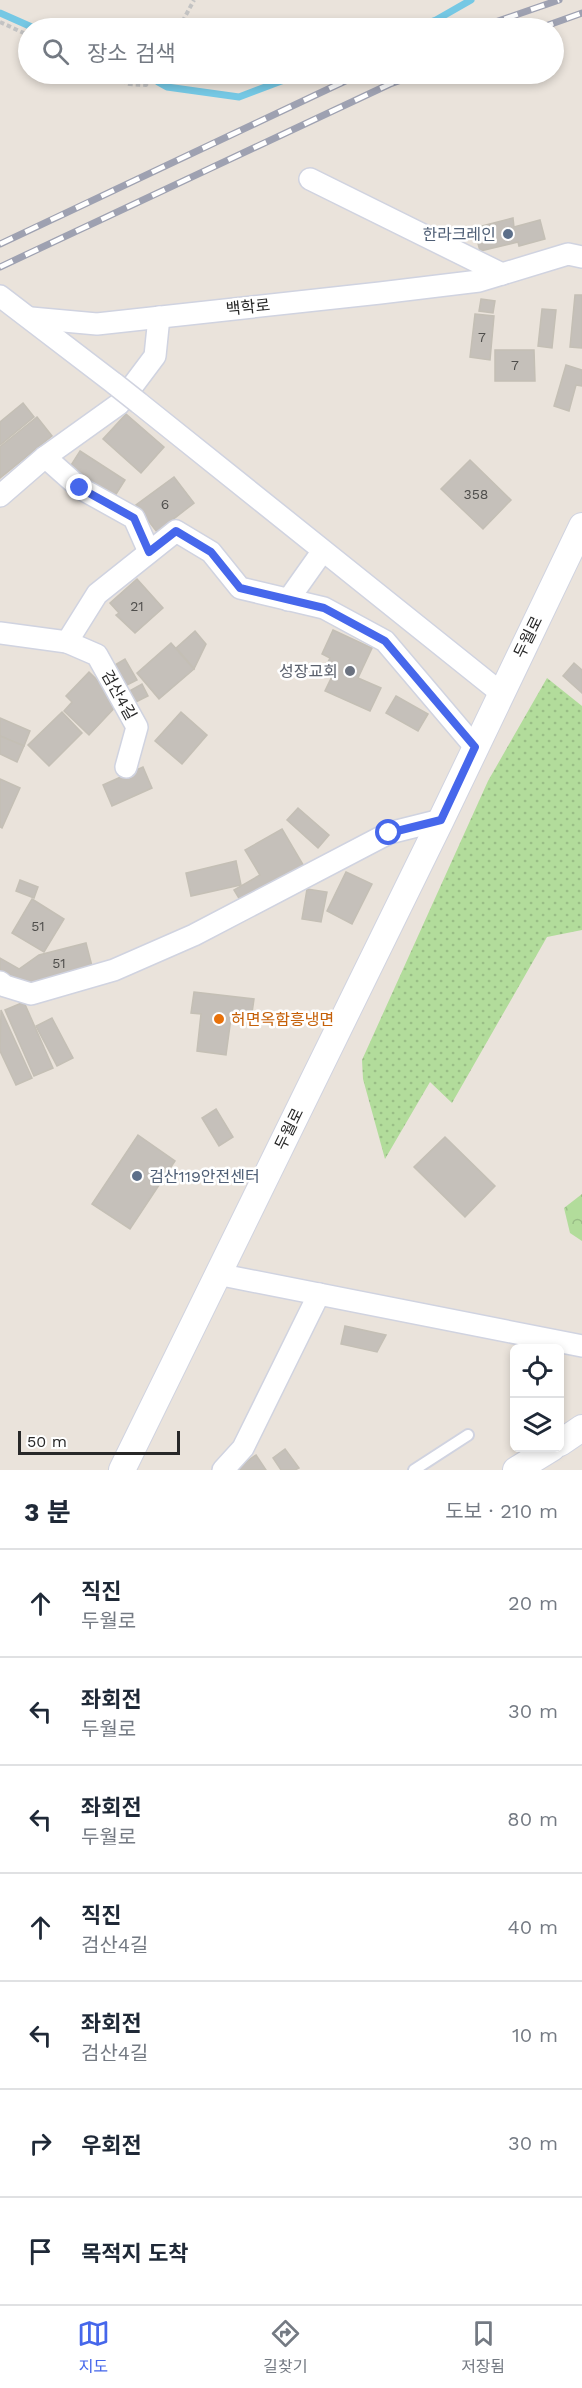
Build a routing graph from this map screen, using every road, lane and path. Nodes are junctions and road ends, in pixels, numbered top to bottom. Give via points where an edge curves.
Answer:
1 (194, 0) edge
2 (184, 18) edge
3 (0, 22) edge
4 (18, 30) edge
5 (129, 84) edge
6 (147, 84) edge
7 (310, 178) dead end
8 (577, 253) edge
9 (502, 274) junction
10 (0, 296) edge
11 (159, 317) junction
12 (30, 318) junction
13 (45, 457) junction
14 (0, 496) edge
15 (582, 526) edge
16 (149, 552) junction
17 (322, 552) junction
18 (288, 600) junction
19 (0, 633) edge
20 (66, 642) junction
21 (501, 693) junction
22 (475, 747) junction
23 (126, 767) dead end
24 (441, 820) junction
25 (0, 982) edge
26 (217, 1274) junction
27 (319, 1294) junction
28 (582, 1346) edge
29 (582, 1428) edge
30 (468, 1435) dead end
31 (564, 1440) edge
32 (545, 1452) edge
33 (122, 1470) edge
34 (223, 1470) edge
35 (414, 1470) edge
36 (516, 1470) edge

1 - 2 path
3 - 4 path
5 - 6 path
7 - 9 street
8 - 9 street, 백학로
9 - 11 street, 백학로 via 479,281
10 - 12 street
11 - 12 street, 백학로 via 97,324
11 - 13 street via 155,356 119,404
12 - 17 street, bridge
13 - 14 street
13 - 16 street via 80,488 134,518
15 - 21 street, 두월로
16 - 18 street via 176,531 211,552 240,588
16 - 20 street via 97,594
17 - 18 street
17 - 21 street
18 - 22 street via 324,608 385,641
19 - 20 street, 검산4길
20 - 23 street, 검산4길 via 97,655 137,727
21 - 22 street, 두월로
22 - 24 street, 두월로
24 - 25 street via 389,833 194,935 114,970 31,994
24 - 26 street, 두월로
26 - 27 street
26 - 33 street, 두월로
27 - 28 street
27 - 34 street via 243,1448
29 - 31 street
30 - 35 lane
32 - 36 street

